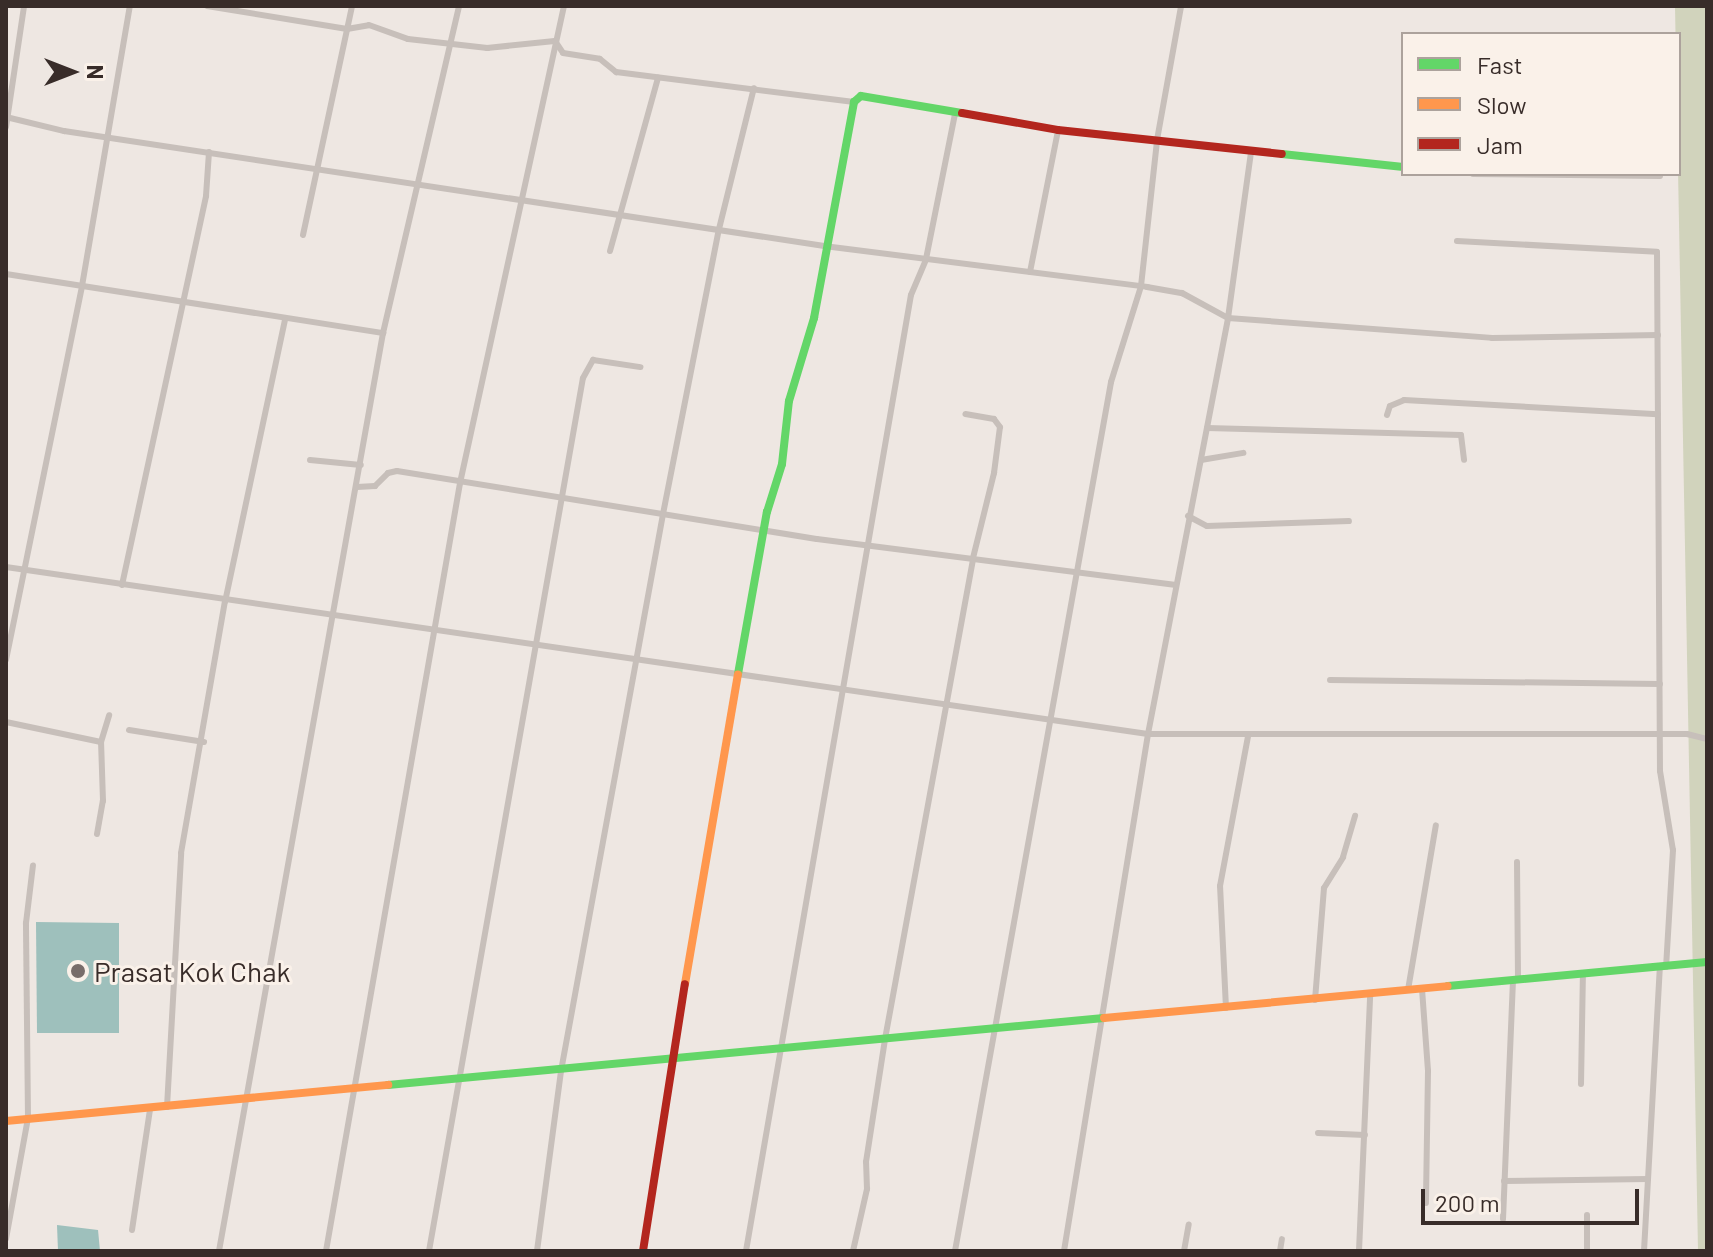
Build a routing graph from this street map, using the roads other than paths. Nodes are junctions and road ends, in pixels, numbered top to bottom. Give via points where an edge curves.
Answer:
1 (24, 6) edge
2 (130, 6) edge
3 (207, 6) edge
4 (352, 6) edge
5 (459, 6) edge
6 (564, 6) edge
7 (1181, 6) edge
8 (347, 29) junction
9 (451, 41) junction
10 (555, 41) junction
11 (658, 78) junction
12 (754, 88) junction
13 (854, 102) junction
14 (955, 114) junction
15 (7, 118) edge
16 (6, 127) edge
17 (1058, 130) junction
18 (108, 137) junction
19 (1157, 140) junction
20 (209, 152) junction
21 (1251, 153) junction
22 (1401, 167) edge
23 (318, 168) junction
24 (421, 182) junction
25 (520, 196) junction
26 (618, 212) junction
27 (719, 229) junction
28 (303, 235) dead end
29 (1457, 241) dead end
30 (824, 246) junction
31 (610, 251) dead end
32 (926, 259) junction
33 (1030, 272) junction
34 (6, 274) edge
35 (82, 286) junction
36 (1141, 286) junction
37 (182, 302) junction
38 (1228, 318) junction
39 (285, 320) junction
40 (383, 333) junction
41 (1658, 335) junction
42 (640, 367) dead end
43 (965, 414) dead end
44 (1658, 414) junction
45 (1387, 415) dead end
46 (1207, 428) junction
47 (1243, 453) dead end
48 (310, 460) dead end
49 (1201, 460) junction
50 (1464, 460) dead end
51 (361, 465) junction
52 (460, 483) junction
53 (357, 487) junction
54 (563, 501) junction
55 (663, 514) junction
56 (1188, 516) junction
57 (1349, 521) dead end
58 (767, 530) junction
59 (867, 543) junction
60 (973, 558) junction
61 (6, 567) edge
62 (25, 570) junction
63 (1078, 572) junction
64 (122, 585) junction
65 (1176, 585) junction
66 (225, 602) junction
67 (331, 617) junction
68 (434, 631) junction
69 (536, 645) junction
70 (640, 659) junction
71 (6, 660) edge
72 (742, 675) junction
73 (1330, 680) dead end
74 (1660, 684) junction
75 (842, 690) junction
76 (946, 705) junction
77 (109, 715) dead end
78 (6, 722) edge
79 (1049, 722) junction
80 (129, 730) dead end
81 (1148, 734) junction
82 (1248, 737) junction
83 (1659, 738) junction
84 (1707, 739) edge
85 (101, 742) junction
86 (204, 742) junction
87 (1355, 816) dead end
88 (1436, 825) dead end
89 (97, 834) dead end
90 (1517, 862) dead end
91 (33, 865) dead end
92 (1707, 962) edge
93 (1663, 967) junction
94 (1583, 974) junction
95 (1516, 980) junction
96 (1422, 989) junction
97 (1408, 990) junction
98 (1370, 995) junction
99 (1315, 1000) junction
100 (1226, 1008) junction
101 (1102, 1020) junction
102 (996, 1029) junction
103 (885, 1039) junction
104 (782, 1049) junction
105 (674, 1060) junction
106 (561, 1071) junction
107 (456, 1079) junction
108 (1581, 1084) dead end
109 (351, 1091) junction
110 (246, 1101) junction
111 (167, 1107) junction
112 (150, 1109) junction
113 (28, 1113) junction
114 (6, 1121) edge
115 (1318, 1133) dead end
116 (1365, 1135) junction
117 (1648, 1179) junction
118 (1504, 1181) junction
119 (1426, 1203) dead end
120 (1587, 1215) dead end
121 (1503, 1219) dead end
122 (1189, 1224) dead end
123 (132, 1230) dead end
124 (6, 1239) edge
125 (1282, 1239) dead end
126 (219, 1251) edge
127 (326, 1251) edge
128 (429, 1251) edge
129 (537, 1251) edge
130 (643, 1251) edge
131 (746, 1251) edge
132 (853, 1251) edge
133 (955, 1251) edge
134 (1064, 1251) edge
135 (1184, 1251) edge
136 (1280, 1251) edge
137 (1359, 1251) edge
138 (1587, 1251) edge
139 (1644, 1251) edge

1 - 15 street
2 - 18 street
3 - 8 street
4 - 8 street
5 - 9 street
6 - 10 street
7 - 19 street
8 - 9 street via 369,25 408,39
8 - 23 street
9 - 10 street via 487,48
9 - 24 street
10 - 11 street via 571,57 600,59 616,72
10 - 25 street
11 - 12 street
11 - 26 street
12 - 13 street
12 - 27 street
13 - 14 street via 861,96
13 - 30 street
14 - 17 street
14 - 32 street
15 - 16 street
15 - 18 street
17 - 19 street
17 - 33 street
18 - 20 street
18 - 35 street
19 - 21 street
19 - 36 street
20 - 23 street
20 - 37 street via 206,196
21 - 22 street
21 - 38 street
23 - 24 street
23 - 28 street
24 - 25 street
24 - 40 street
25 - 26 street
25 - 52 street
26 - 27 street
26 - 31 street
27 - 30 street
27 - 55 street
29 - 41 street via 1657,252
30 - 32 street
30 - 58 street via 814,318 789,401
32 - 33 street
32 - 59 street via 911,295
33 - 36 street
34 - 35 street
35 - 37 street
35 - 62 street
36 - 38 street via 1182,293
36 - 63 street via 1111,382
37 - 39 street
37 - 64 street
38 - 41 street via 1492,338
38 - 46 street
39 - 40 street
39 - 66 street
40 - 51 street
41 - 44 street
42 - 54 street via 593,360 586,368
43 - 60 street via 994,419 1000,427
44 - 45 street via 1404,400 1390,406
44 - 74 street
46 - 49 street
46 - 50 street via 1461,435
47 - 49 street
48 - 51 street
49 - 56 street
51 - 53 street
52 - 53 street via 397,471 375,486
52 - 54 street
52 - 68 street
53 - 67 street
54 - 55 street
54 - 69 street
55 - 58 street
55 - 70 street
56 - 57 street via 1207,526
56 - 65 street
58 - 59 street
58 - 72 street
59 - 60 street
59 - 75 street
60 - 63 street
60 - 76 street
61 - 62 street
62 - 64 street
62 - 71 street
63 - 65 street
63 - 79 street
64 - 66 street
65 - 81 street
66 - 67 street
66 - 86 street
67 - 68 street
67 - 110 street
68 - 69 street
68 - 109 street
69 - 70 street
69 - 107 street
70 - 72 street
70 - 106 street
72 - 75 street
72 - 105 street via 704,863
73 - 74 street
74 - 83 street
75 - 76 street
75 - 104 street
76 - 79 street
76 - 103 street
77 - 85 street
78 - 85 street
79 - 81 street
79 - 102 street
80 - 86 street
81 - 82 street
81 - 101 street
82 - 83 street
82 - 100 street via 1220,886
83 - 84 street via 1687,734
83 - 93 street via 1672,831
85 - 89 street via 103,801
86 - 111 street via 181,853
87 - 99 street via 1343,857 1324,888
88 - 97 street
90 - 95 street
91 - 113 street via 26,923
92 - 93 street
93 - 94 street
93 - 117 street
94 - 95 street
94 - 108 street
95 - 96 street
95 - 118 street
96 - 97 street
96 - 119 street via 1428,1071
97 - 98 street
98 - 99 street
98 - 116 street
99 - 100 street
100 - 101 street
101 - 102 street
101 - 134 street
102 - 103 street
102 - 133 street
103 - 104 street
103 - 132 street via 866,1162 867,1189
104 - 105 street
104 - 131 street
105 - 106 street
105 - 130 street
106 - 107 street
106 - 129 street
107 - 109 street
107 - 128 street
109 - 110 street
109 - 127 street
110 - 111 street
110 - 126 street
111 - 112 street
112 - 113 street
112 - 123 street
113 - 114 street
113 - 124 street
115 - 116 street
116 - 137 street
117 - 118 street
117 - 139 street
118 - 121 street
120 - 138 street
122 - 135 street
125 - 136 street

